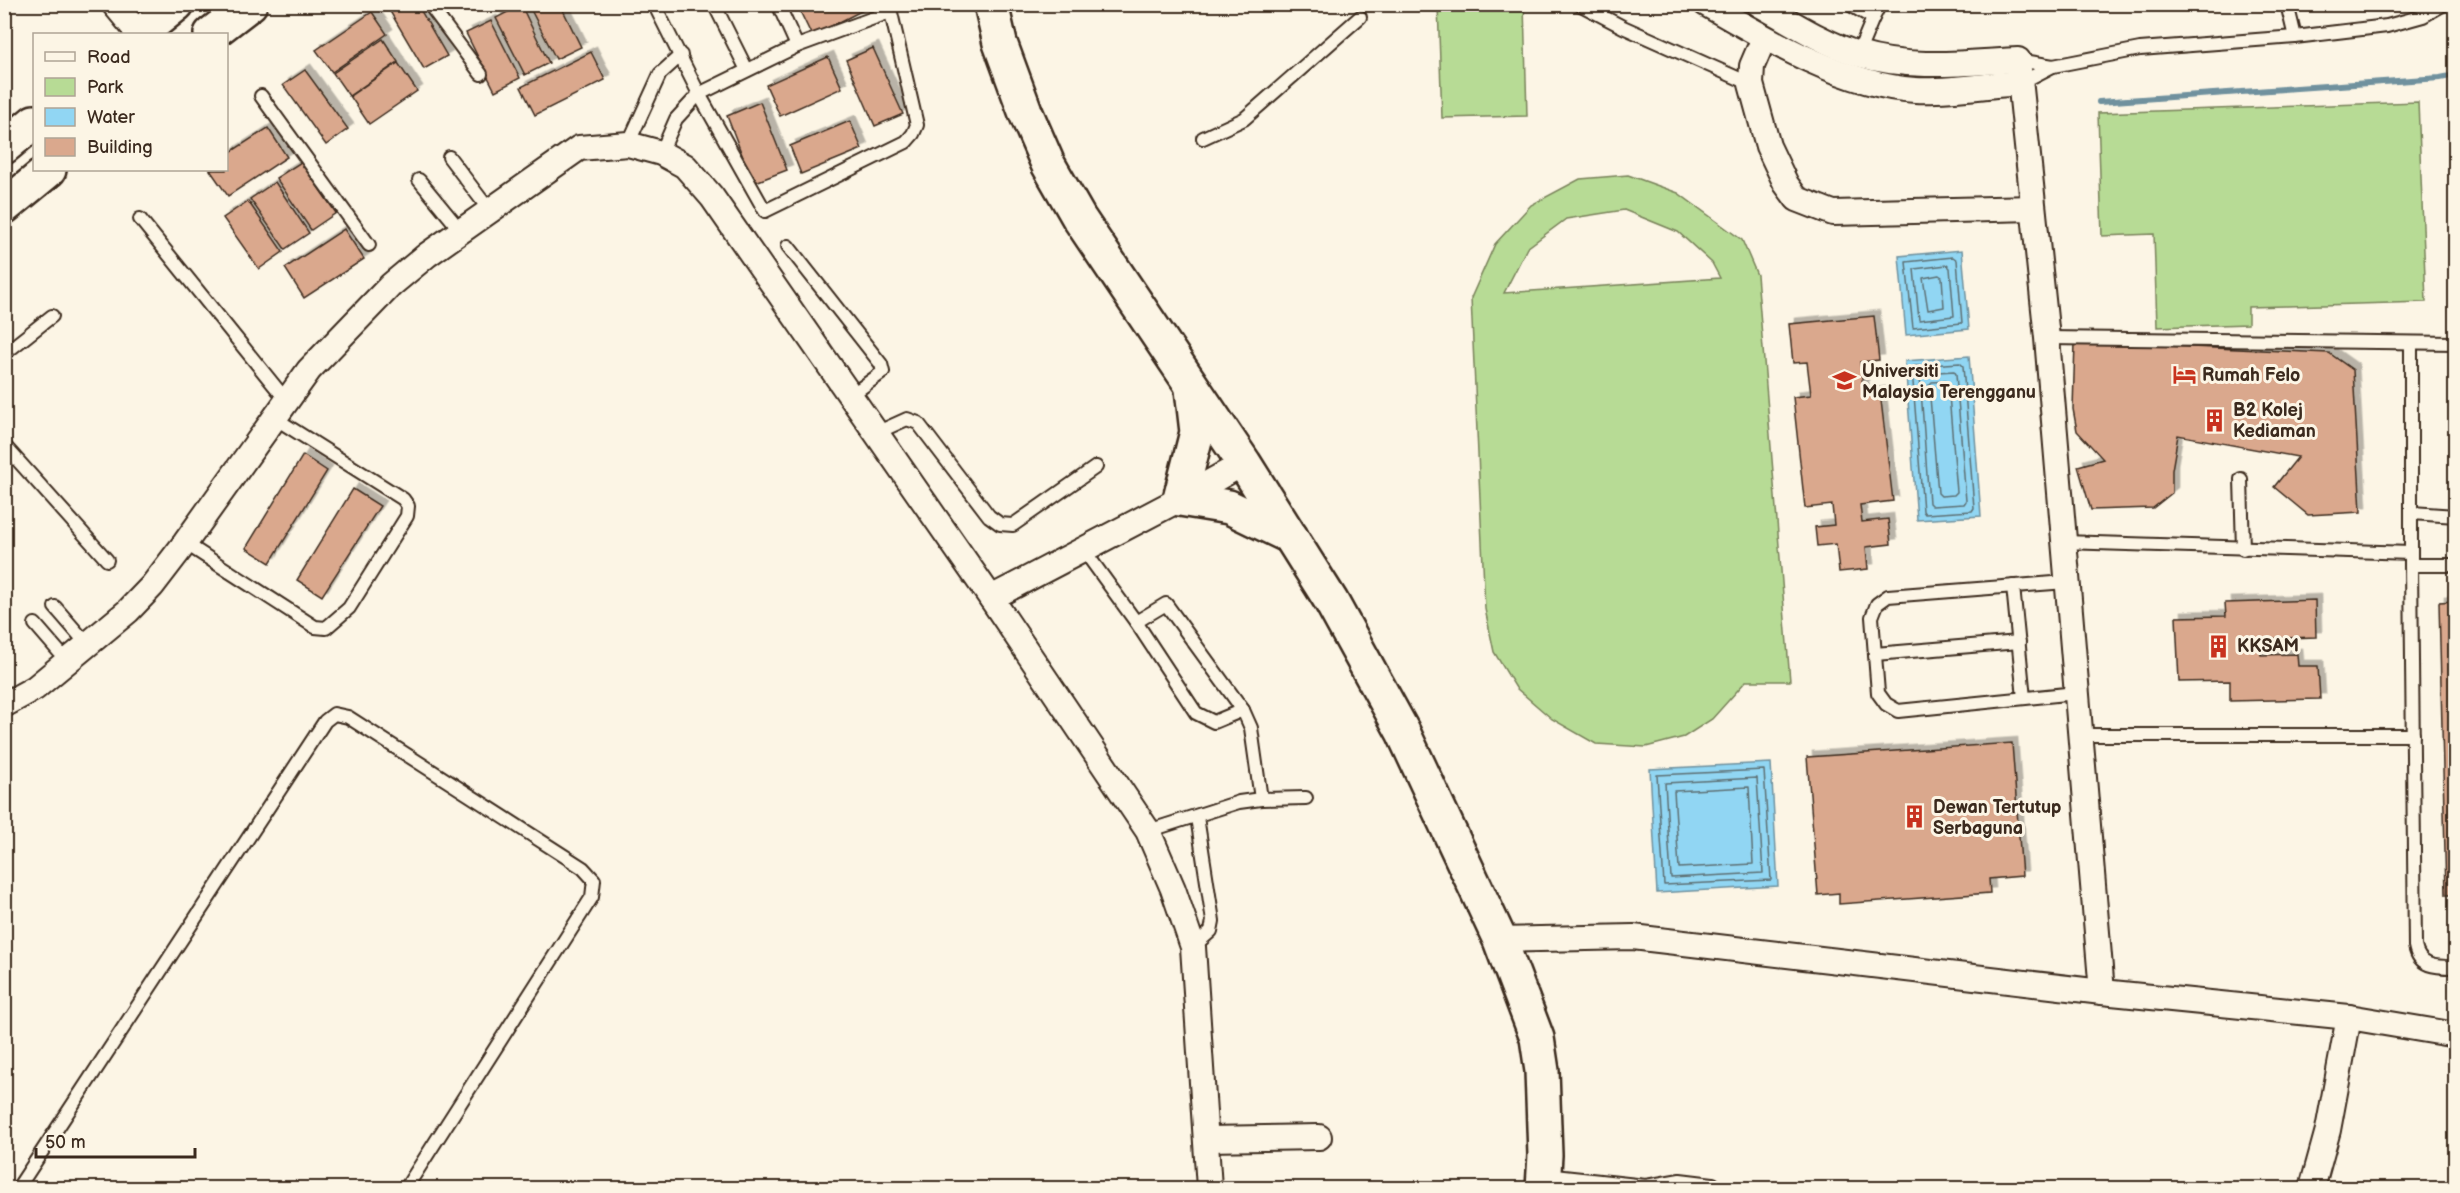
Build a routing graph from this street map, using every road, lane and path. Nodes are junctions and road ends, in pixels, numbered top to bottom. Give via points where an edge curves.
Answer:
1 (114, 4) edge
2 (177, 4) edge
3 (250, 4) edge
4 (429, 4) edge
5 (654, 4) edge
6 (714, 4) edge
7 (778, 4) edge
8 (991, 4) edge
9 (1579, 4) edge
10 (1706, 4) edge
11 (1759, 4) edge
12 (1849, 4) edge
13 (1880, 4) edge
14 (2287, 4) edge
15 (2444, 4) edge
16 (890, 8) edge
17 (1360, 17) dead end
18 (1873, 18) junction
19 (139, 33) edge
20 (141, 33) edge
21 (212, 33) edge
22 (2295, 37) junction
23 (1764, 38) junction
24 (797, 46) junction
25 (1858, 54) junction
26 (681, 55) junction
27 (2053, 66) junction
28 (747, 70) junction
29 (2019, 71) junction
30 (481, 74) dead end
31 (1751, 84) junction
32 (699, 94) junction
33 (261, 96) dead end
34 (33, 123) edge
35 (1203, 138) dead end
36 (628, 144) junction
37 (4, 147) edge
38 (661, 153) junction
39 (449, 157) dead end
40 (48, 171) edge
41 (419, 180) dead end
42 (4, 207) edge
43 (2033, 208) junction
44 (490, 211) junction
45 (140, 219) dead end
46 (461, 231) junction
47 (369, 245) dead end
48 (788, 246) dead end
49 (52, 315) dead end
50 (2046, 338) junction
51 (2411, 343) junction
52 (2456, 343) edge
53 (4, 354) edge
54 (1191, 383) junction
55 (850, 396) junction
56 (280, 409) junction
57 (876, 433) junction
58 (4, 445) edge
59 (1244, 463) junction
60 (1096, 467) dead end
61 (2241, 479) dead end
62 (1180, 499) junction
63 (2412, 513) junction
64 (2456, 516) edge
65 (1293, 537) junction
66 (185, 543) junction
67 (2063, 543) junction
68 (1083, 549) junction
69 (2243, 549) junction
70 (2411, 559) junction
71 (107, 560) dead end
72 (2456, 565) edge
73 (2066, 582) junction
74 (2013, 586) junction
75 (991, 598) junction
76 (55, 607) dead end
77 (1136, 622) junction
78 (34, 624) dead end
79 (2019, 642) junction
80 (87, 644) junction
81 (1875, 654) junction
82 (67, 661) junction
83 (2076, 693) junction
84 (2024, 698) junction
85 (4, 705) edge
86 (1244, 710) junction
87 (2080, 735) junction
88 (2413, 735) junction
89 (1306, 798) dead end
90 (1261, 799) junction
91 (1197, 817) junction
92 (1148, 831) junction
93 (1500, 940) junction
94 (1193, 947) junction
95 (2456, 967) edge
96 (2102, 992) junction
97 (2349, 1017) junction
98 (2456, 1035) edge
99 (1319, 1137) dead end
100 (1207, 1139) junction
101 (1543, 1181) edge
102 (1713, 1184) dead end
103 (18, 1188) edge
104 (406, 1188) edge
105 (1209, 1188) edge
106 (2312, 1188) edge

1 - 19 street
2 - 20 main road
3 - 21 main road
4 - 30 lane
5 - 26 lane
6 - 28 lane
7 - 24 lane
8 - 54 main road via 1000,43 1048,164 1079,218
9 - 31 lane
10 - 23 street
11 - 25 street via 1827,42
12 - 18 lane
13 - 18 lane
14 - 22 lane
15 - 22 lane via 2423,16 2387,26
16 - 24 lane
16 - 32 lane via 917,125 913,135 906,142 765,211
17 - 35 lane via 1244,119
18 - 25 lane
22 - 27 lane via 2140,49
23 - 29 street via 1852,77 1888,87 1917,90
23 - 31 street via 1752,66
24 - 28 lane
25 - 29 street via 1900,64
26 - 32 lane
26 - 36 lane via 660,74
27 - 29 lane
27 - 29 lane
28 - 32 lane
29 - 43 street
31 - 43 street via 1766,139 1797,200 1833,213
32 - 38 lane via 676,119
33 - 47 lane
34 - 37 main road
36 - 38 street
36 - 44 street via 579,148
38 - 55 street via 685,166 712,197
39 - 44 lane
40 - 42 main road
41 - 46 lane
43 - 50 street
44 - 46 street
45 - 56 lane
46 - 56 street via 391,285 309,370
48 - 55 lane via 881,364 883,372
49 - 53 lane
50 - 51 lane
50 - 67 street
51 - 52 lane
51 - 63 lane
54 - 59 main road
54 - 62 main road via 1197,432
55 - 57 street
56 - 66 street
56 - 66 lane via 408,506 407,516 349,608 326,628 315,627
57 - 60 lane via 907,419 918,423 989,516 1000,524 1013,525
57 - 75 street
58 - 71 lane
59 - 62 street
59 - 65 main road
61 - 69 lane
62 - 65 main road via 1230,507
62 - 68 street
63 - 64 lane
63 - 70 lane
65 - 93 main road via 1403,732
66 - 80 street via 128,611
67 - 69 lane
67 - 73 street
68 - 75 street
68 - 77 lane
69 - 70 lane
70 - 72 lane
70 - 88 lane
73 - 74 lane
73 - 83 street
74 - 79 lane
74 - 81 lane via 1888,596 1877,604 1872,617
75 - 92 street
76 - 80 lane
77 - 86 lane via 1196,713 1214,722
77 - 86 lane via 1166,604
78 - 82 lane
79 - 81 lane
79 - 84 lane
80 - 82 street
81 - 84 lane via 1878,693 1898,711
82 - 85 street via 35,688
83 - 84 lane
83 - 87 street
86 - 90 lane via 1251,728
87 - 88 lane
87 - 96 street
88 - 95 lane via 2416,956 2434,967
89 - 90 lane
90 - 91 lane via 1239,802
91 - 92 lane
91 - 94 lane via 1213,921 1210,932
92 - 94 street
93 - 96 street via 1633,937
93 - 101 main road via 1537,1038 1542,1071
94 - 100 street
96 - 97 street
97 - 98 street
97 - 106 street via 2328,1130
99 - 100 street
100 - 105 street
101 - 102 lane via 1646,1186 1680,1180
103 - 104 lane via 325,721 334,714 348,717 584,868 594,880 592,897

